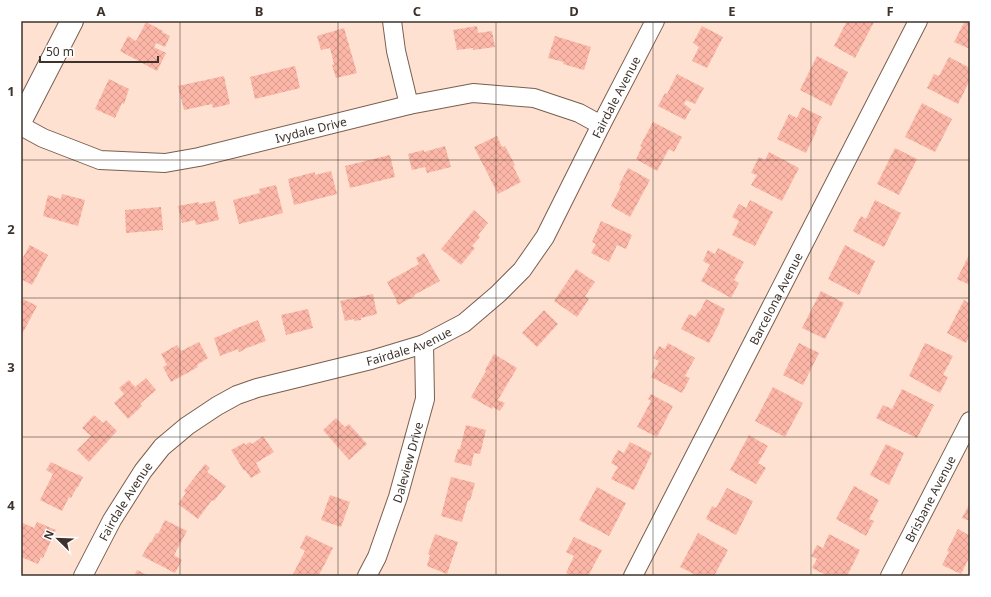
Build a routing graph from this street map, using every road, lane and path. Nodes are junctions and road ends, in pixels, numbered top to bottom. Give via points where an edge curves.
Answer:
1 (72, 21) edge
2 (392, 21) edge
3 (655, 21) edge
4 (918, 21) edge
5 (409, 105) junction
6 (21, 120) edge
7 (601, 125) junction
8 (21, 126) edge
9 (424, 344) junction
10 (970, 420) edge
11 (83, 576) edge
12 (367, 576) edge
13 (633, 576) edge
14 (890, 576) edge

1 - 6 street
2 - 5 street via 396,51
3 - 7 street, Fairdale Avenue
4 - 13 street, Barcelona Avenue
5 - 7 street, Ivydale Drive via 473,93 534,98 579,113
5 - 8 street, Ivydale Drive via 199,157 165,163 100,160 43,138
7 - 9 street, Fairdale Avenue via 545,237 522,270 464,324
9 - 11 street, Fairdale Avenue via 257,388 217,406 187,426 162,447 143,470 112,520
9 - 12 street, Daleview Drive via 425,399 398,496 377,556
10 - 14 street, Brisbane Avenue

